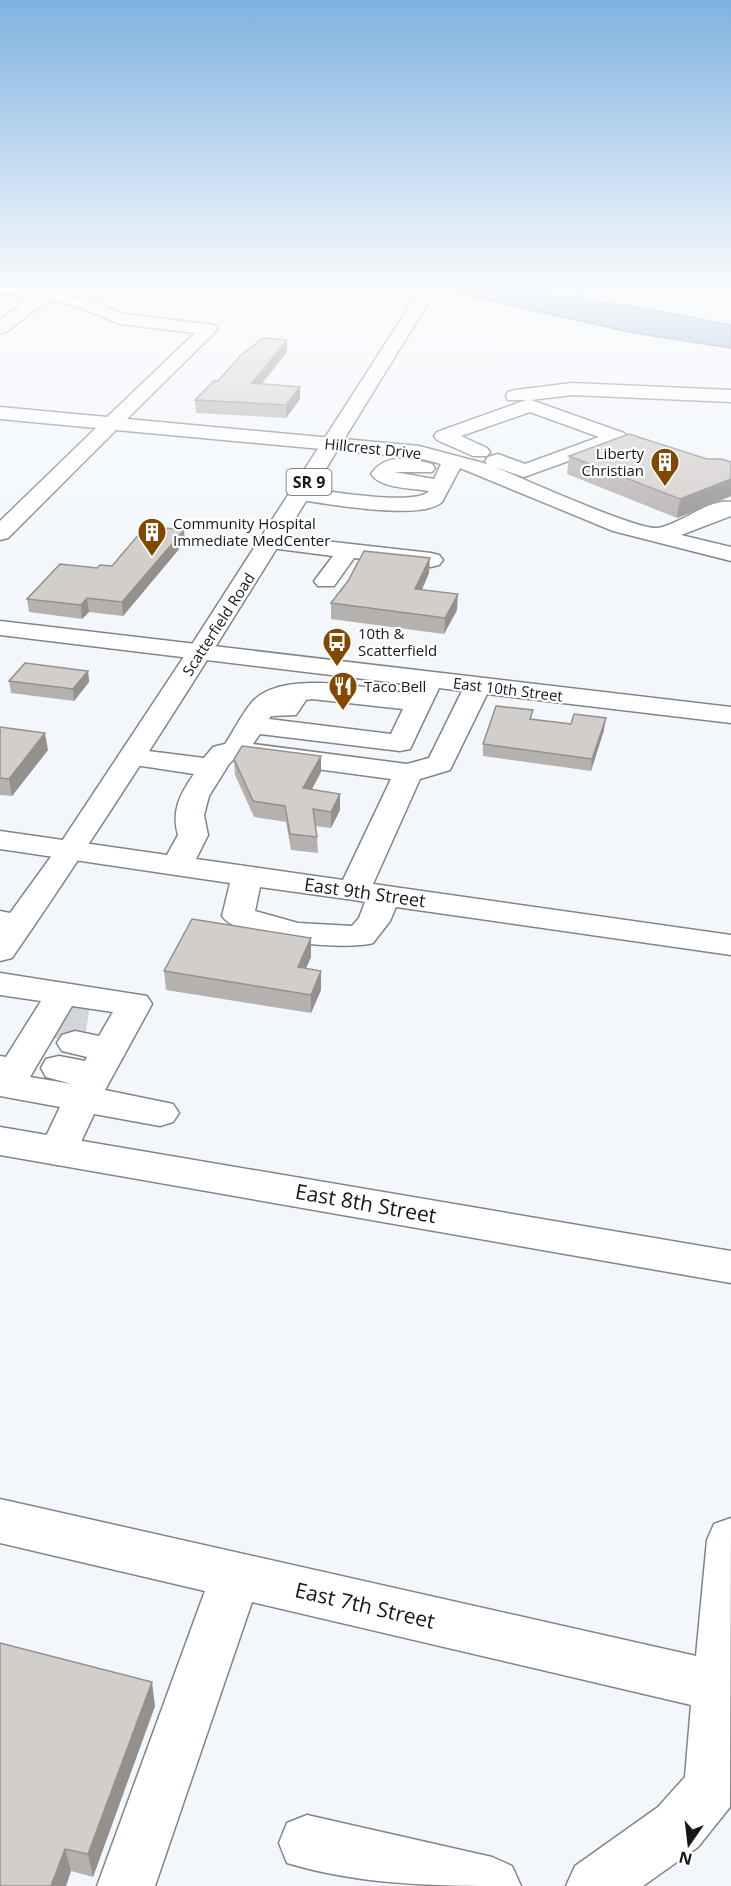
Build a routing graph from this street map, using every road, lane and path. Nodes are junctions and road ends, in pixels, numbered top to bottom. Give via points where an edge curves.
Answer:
1 (158, 378) edge
2 (373, 378) edge
3 (731, 396) edge
4 (530, 405) junction
5 (0, 413) edge
6 (112, 423) junction
7 (617, 436) junction
8 (333, 443) junction
9 (638, 444) edge
10 (488, 464) junction
11 (447, 473) junction
12 (302, 494) junction
13 (412, 505) junction
14 (731, 509) edge
15 (352, 520) dead end
16 (693, 522) junction
17 (731, 532) edge
18 (0, 533) edge
19 (658, 536) junction
20 (271, 542) junction
21 (348, 550) junction
22 (731, 554) edge
23 (431, 560) edge
24 (326, 581) dead end
25 (0, 628) edge
26 (200, 652) junction
27 (354, 670) junction
28 (478, 685) junction
29 (425, 691) junction
30 (327, 692) junction
31 (731, 715) edge
32 (257, 716) junction
33 (235, 750) junction
34 (132, 757) junction
35 (212, 768) junction
36 (408, 772) junction
37 (0, 840) edge
38 (71, 850) junction
39 (177, 866) junction
40 (248, 876) junction
41 (369, 893) junction
42 (9, 922) edge
43 (731, 945) edge
44 (0, 951) edge
45 (0, 984) edge
46 (59, 1047) edge
47 (160, 1113) dead end
48 (0, 1141) edge
49 (58, 1151) junction
50 (731, 1267) edge
51 (0, 1521) edge
52 (731, 1540) edge
53 (236, 1575) junction
54 (725, 1687) edge
55 (307, 1843) dead end
56 (126, 1886) edge
57 (492, 1886) edge
58 (595, 1886) edge

1 - 6 street
2 - 8 street, Scatterfield Road / SR 9
3 - 4 street via 572,389 514,397
4 - 7 street
4 - 10 street via 444,436
5 - 6 street, Hillcrest Drive
6 - 8 street, Hillcrest Drive
6 - 18 street
7 - 9 street
7 - 10 street via 524,471
8 - 11 street, Hillcrest Drive via 419,452
8 - 12 street, Scatterfield Road / SR 9
10 - 11 street, Hillcrest Drive
10 - 19 street, Hillcrest Drive via 588,514
11 - 13 street via 430,501
12 - 13 street
12 - 20 street, Scatterfield Road / SR 9
13 - 15 street via 398,524
14 - 16 street
16 - 17 street
16 - 19 street
19 - 22 street, Hillcrest Drive
20 - 21 street
20 - 26 street, Scatterfield Road / SR 9
21 - 23 street
21 - 24 street
25 - 26 street, East 10th Street
26 - 27 street, East 10th Street
26 - 34 street, Scatterfield Road / SR 9
27 - 29 street, East 10th Street
27 - 30 street
28 - 29 street, East 10th Street
28 - 31 street, East 10th Street
28 - 36 street via 440,764
29 - 30 street
29 - 32 street via 400,743
30 - 32 street via 268,698
32 - 33 street
33 - 35 street via 224,753
33 - 36 street
34 - 35 street
34 - 38 street, Scatterfield Road / SR 9
35 - 39 street via 188,809 193,835
36 - 41 street
37 - 38 street, East 9th Street
38 - 39 street, East 9th Street
38 - 42 street, Scatterfield Road / SR 9
39 - 40 street, East 9th Street
40 - 41 street, East 9th Street
40 - 41 street via 238,916 325,935 361,936 374,921
41 - 43 street, East 9th Street
42 - 44 street, Scatterfield Road / SR 9
45 - 46 street
46 - 47 street
46 - 49 street
48 - 49 street, East 8th Street
49 - 50 street, East 8th Street
51 - 53 street, East 7th Street
52 - 54 street
53 - 54 street, East 7th Street
53 - 56 street
54 - 58 street via 711,1788 678,1827
55 - 57 street

